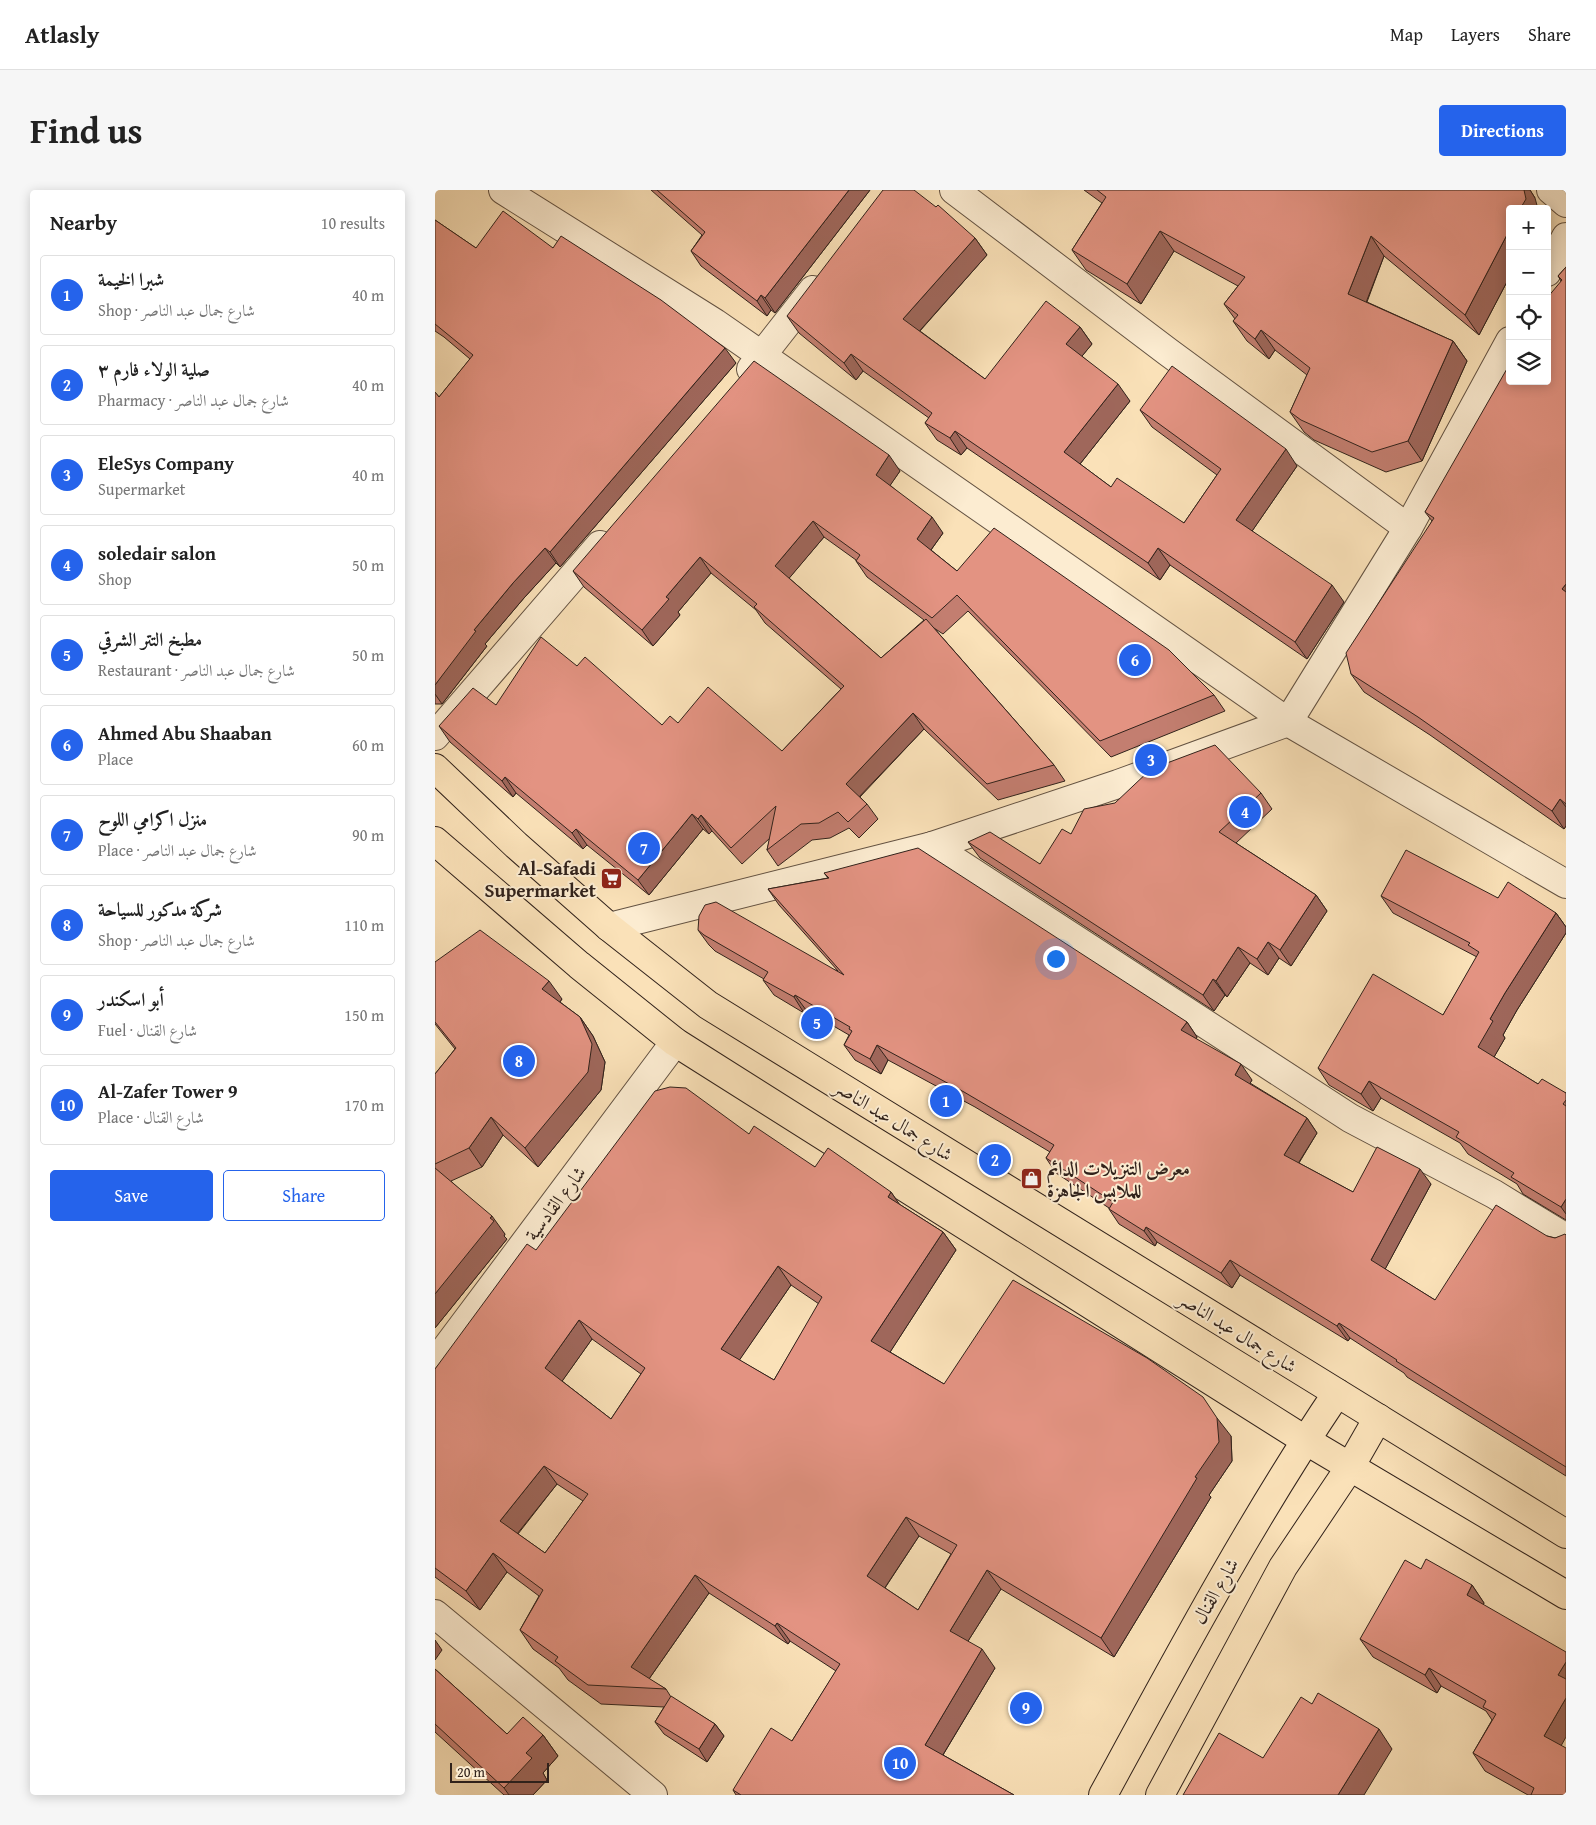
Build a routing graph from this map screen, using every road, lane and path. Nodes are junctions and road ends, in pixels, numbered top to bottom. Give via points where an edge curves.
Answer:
1 (503, 190) edge
2 (954, 190) edge
3 (1551, 190) edge
4 (1566, 204) edge
5 (1566, 237) edge
6 (1551, 265) edge
7 (829, 269) edge
8 (1506, 348) edge
9 (762, 356) junction
10 (736, 386) edge
11 (1408, 528) junction
12 (613, 530) edge
13 (1288, 722) junction
14 (435, 736) edge
15 (435, 768) edge
16 (435, 841) edge
17 (932, 846) junction
18 (1566, 884) edge
19 (609, 927) junction
20 (675, 1042) junction
21 (1566, 1238) edge
22 (435, 1363) edge
23 (1337, 1393) junction
24 (1378, 1418) junction
25 (1305, 1440) junction
26 (1350, 1467) junction
27 (1566, 1534) edge
28 (1566, 1595) edge
29 (435, 1614) edge
30 (653, 1795) edge
31 (1103, 1795) edge
32 (1160, 1795) edge

1 - 9 street
2 - 11 street
3 - 4 street
5 - 6 street
7 - 9 street
8 - 11 street
9 - 10 street
9 - 13 street
11 - 13 street
12 - 14 street
13 - 17 street via 1118,784
13 - 18 street
15 - 19 main road, شارع جمال عبد الناصر
16 - 20 main road via 579,965
17 - 19 street
17 - 21 street via 1351,1118 1494,1194
19 - 23 main road, شارع جمال عبد الناصر via 708,1005
20 - 22 street, شارع القادسية
20 - 25 main road
23 - 24 main road, شارع جمال عبد الناصر
23 - 25 main road, شارع القنال
24 - 26 main road
24 - 27 main road, شارع جمال عبد الناصر
25 - 26 main road
25 - 31 main road, شارع القنال via 1201,1614
26 - 28 main road
26 - 32 main road via 1283,1566
29 - 30 street

